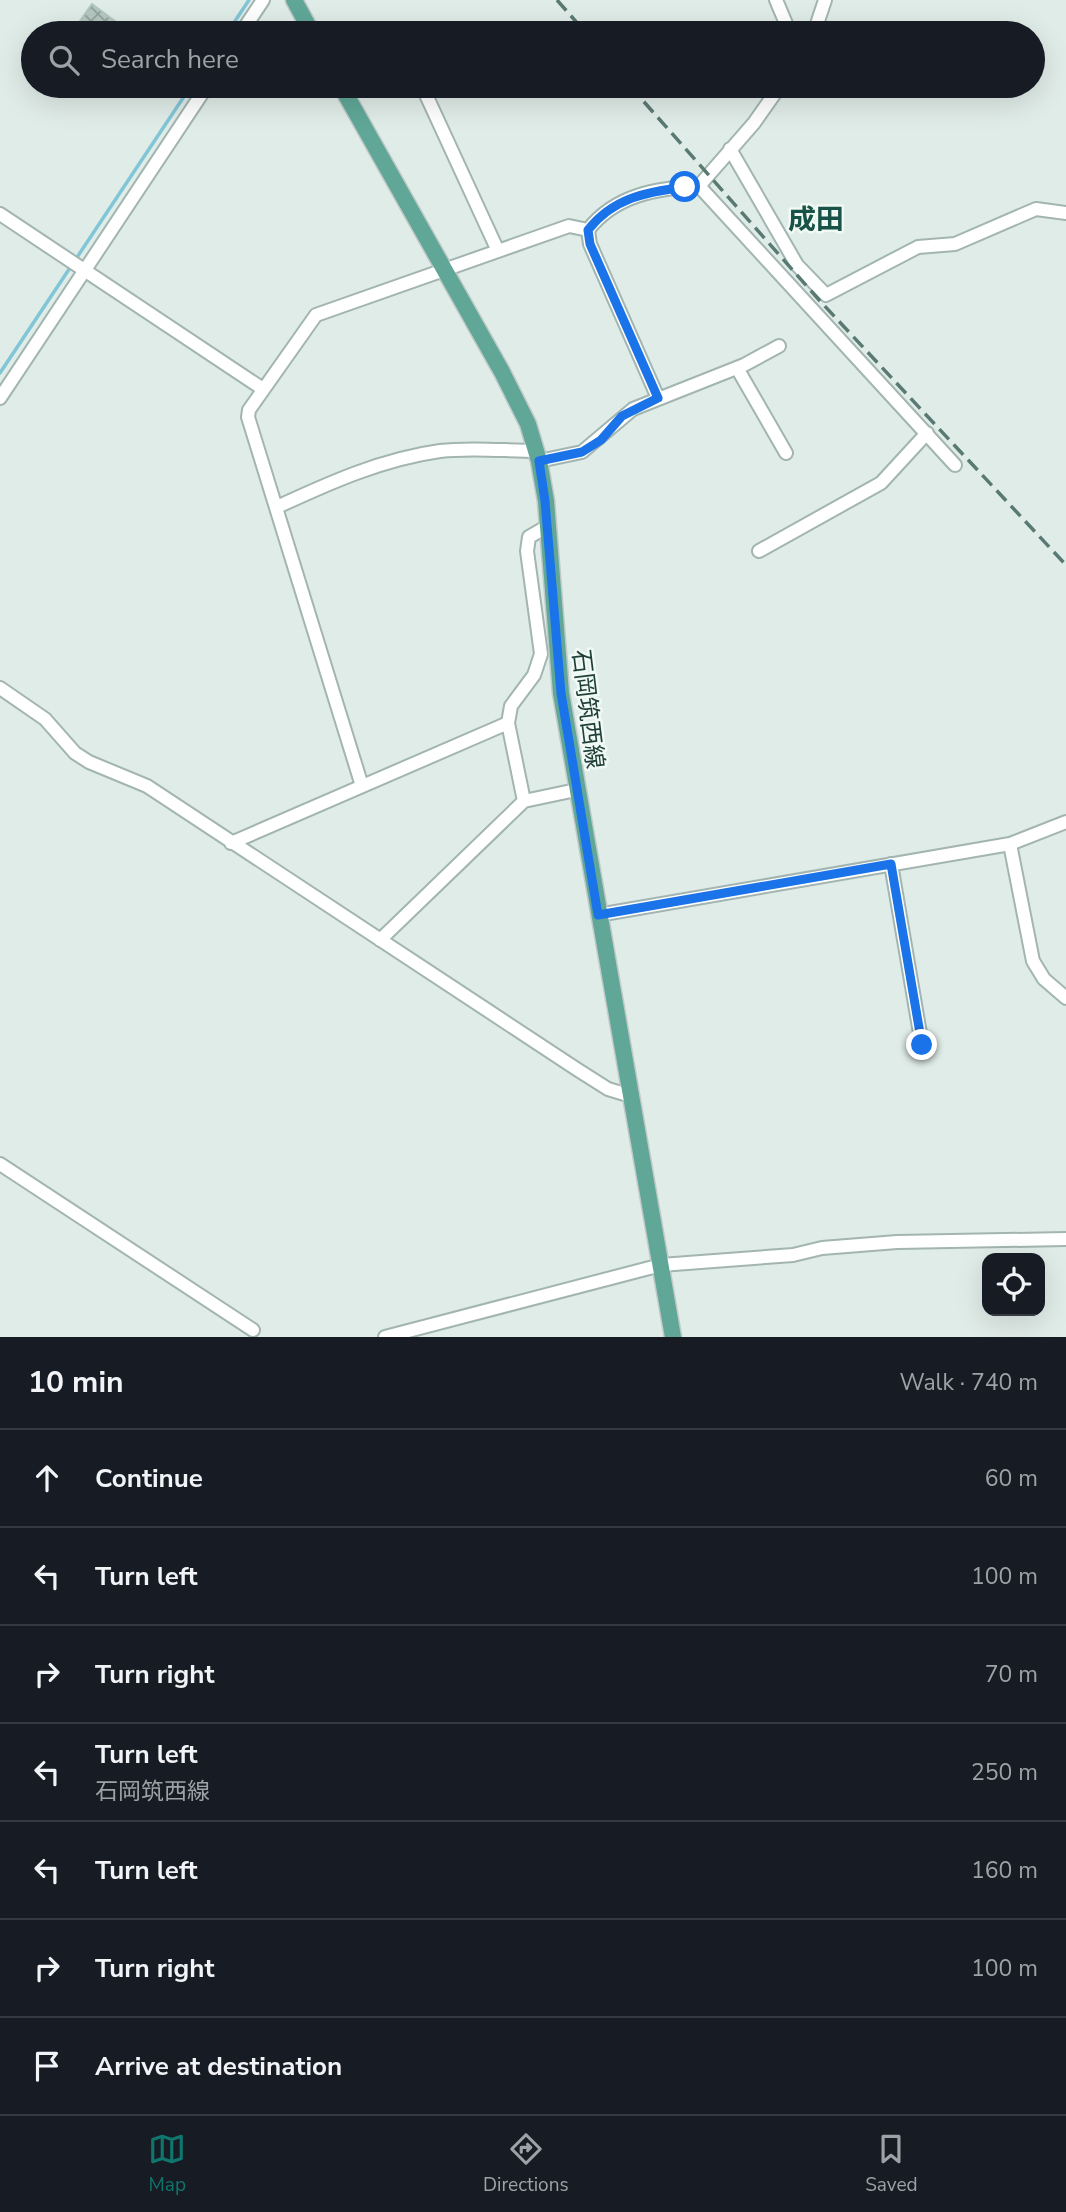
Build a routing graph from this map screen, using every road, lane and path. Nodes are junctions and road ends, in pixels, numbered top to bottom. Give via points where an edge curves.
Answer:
1 (263, 0) edge
2 (294, 0) edge
3 (776, 0) edge
4 (825, 0) edge
5 (250, 21) edge
6 (306, 21) edge
7 (785, 21) edge
8 (818, 21) edge
9 (198, 98) edge
10 (348, 98) edge
11 (428, 98) edge
12 (772, 98) edge
13 (730, 149) junction
14 (699, 186) junction
15 (1066, 213) edge
16 (0, 214) edge
17 (588, 230) junction
18 (498, 251) junction
19 (76, 266) junction
20 (444, 271) junction
21 (779, 346) dead end
22 (737, 368) junction
23 (263, 389) junction
24 (0, 398) edge
25 (658, 398) junction
26 (927, 433) junction
27 (786, 453) dead end
28 (538, 456) junction
29 (955, 465) dead end
30 (277, 507) junction
31 (548, 526) junction
32 (759, 551) dead end
33 (0, 688) edge
34 (508, 723) junction
35 (362, 786) junction
36 (576, 790) junction
37 (524, 801) junction
38 (1066, 822) edge
39 (231, 843) junction
40 (1010, 844) junction
41 (891, 864) junction
42 (598, 915) junction
43 (380, 940) junction
44 (1066, 998) edge
45 (922, 1045) dead end
46 (631, 1096) junction
47 (0, 1164) edge
48 (1066, 1239) edge
49 (661, 1265) junction
50 (253, 1331) dead end
51 (384, 1337) edge
52 (673, 1337) edge

1 - 5 street
2 - 6 main road
3 - 7 street
4 - 8 street
9 - 19 street
10 - 20 main road, 石岡筑西線
11 - 18 street
12 - 13 street
13 - 14 street
13 - 15 street via 797,265 826,295 918,247 955,244 1035,209
14 - 17 street via 623,200 601,214
14 - 26 street
16 - 19 street
17 - 18 street via 569,226
17 - 25 street via 590,244
18 - 20 street
19 - 23 street
19 - 24 street
20 - 23 street via 316,315
20 - 28 main road, 石岡筑西線 via 516,398
21 - 22 street
22 - 25 street
22 - 27 street
23 - 30 street via 248,417
25 - 28 street via 622,416 601,440 582,452
26 - 29 street
26 - 32 street via 881,483
28 - 30 street via 443,451 412,456 345,476
28 - 31 main road, 石岡筑西線
30 - 35 street
31 - 34 street via 529,537 527,551 541,654 534,675 511,706
31 - 36 main road, 石岡筑西線 via 561,693
33 - 39 street via 45,719 75,753 147,786
34 - 35 street
34 - 37 street
35 - 39 street
36 - 37 street
36 - 42 main road, 石岡筑西線
37 - 43 street
38 - 40 street
39 - 43 street
40 - 41 street
40 - 44 street via 1033,961 1044,979
41 - 42 street
41 - 45 street
42 - 46 main road, 石岡筑西線
43 - 46 street via 608,1089
46 - 49 main road, 石岡筑西線
47 - 50 street
48 - 49 street via 897,1242
49 - 51 street
49 - 52 main road, 石岡筑西線

